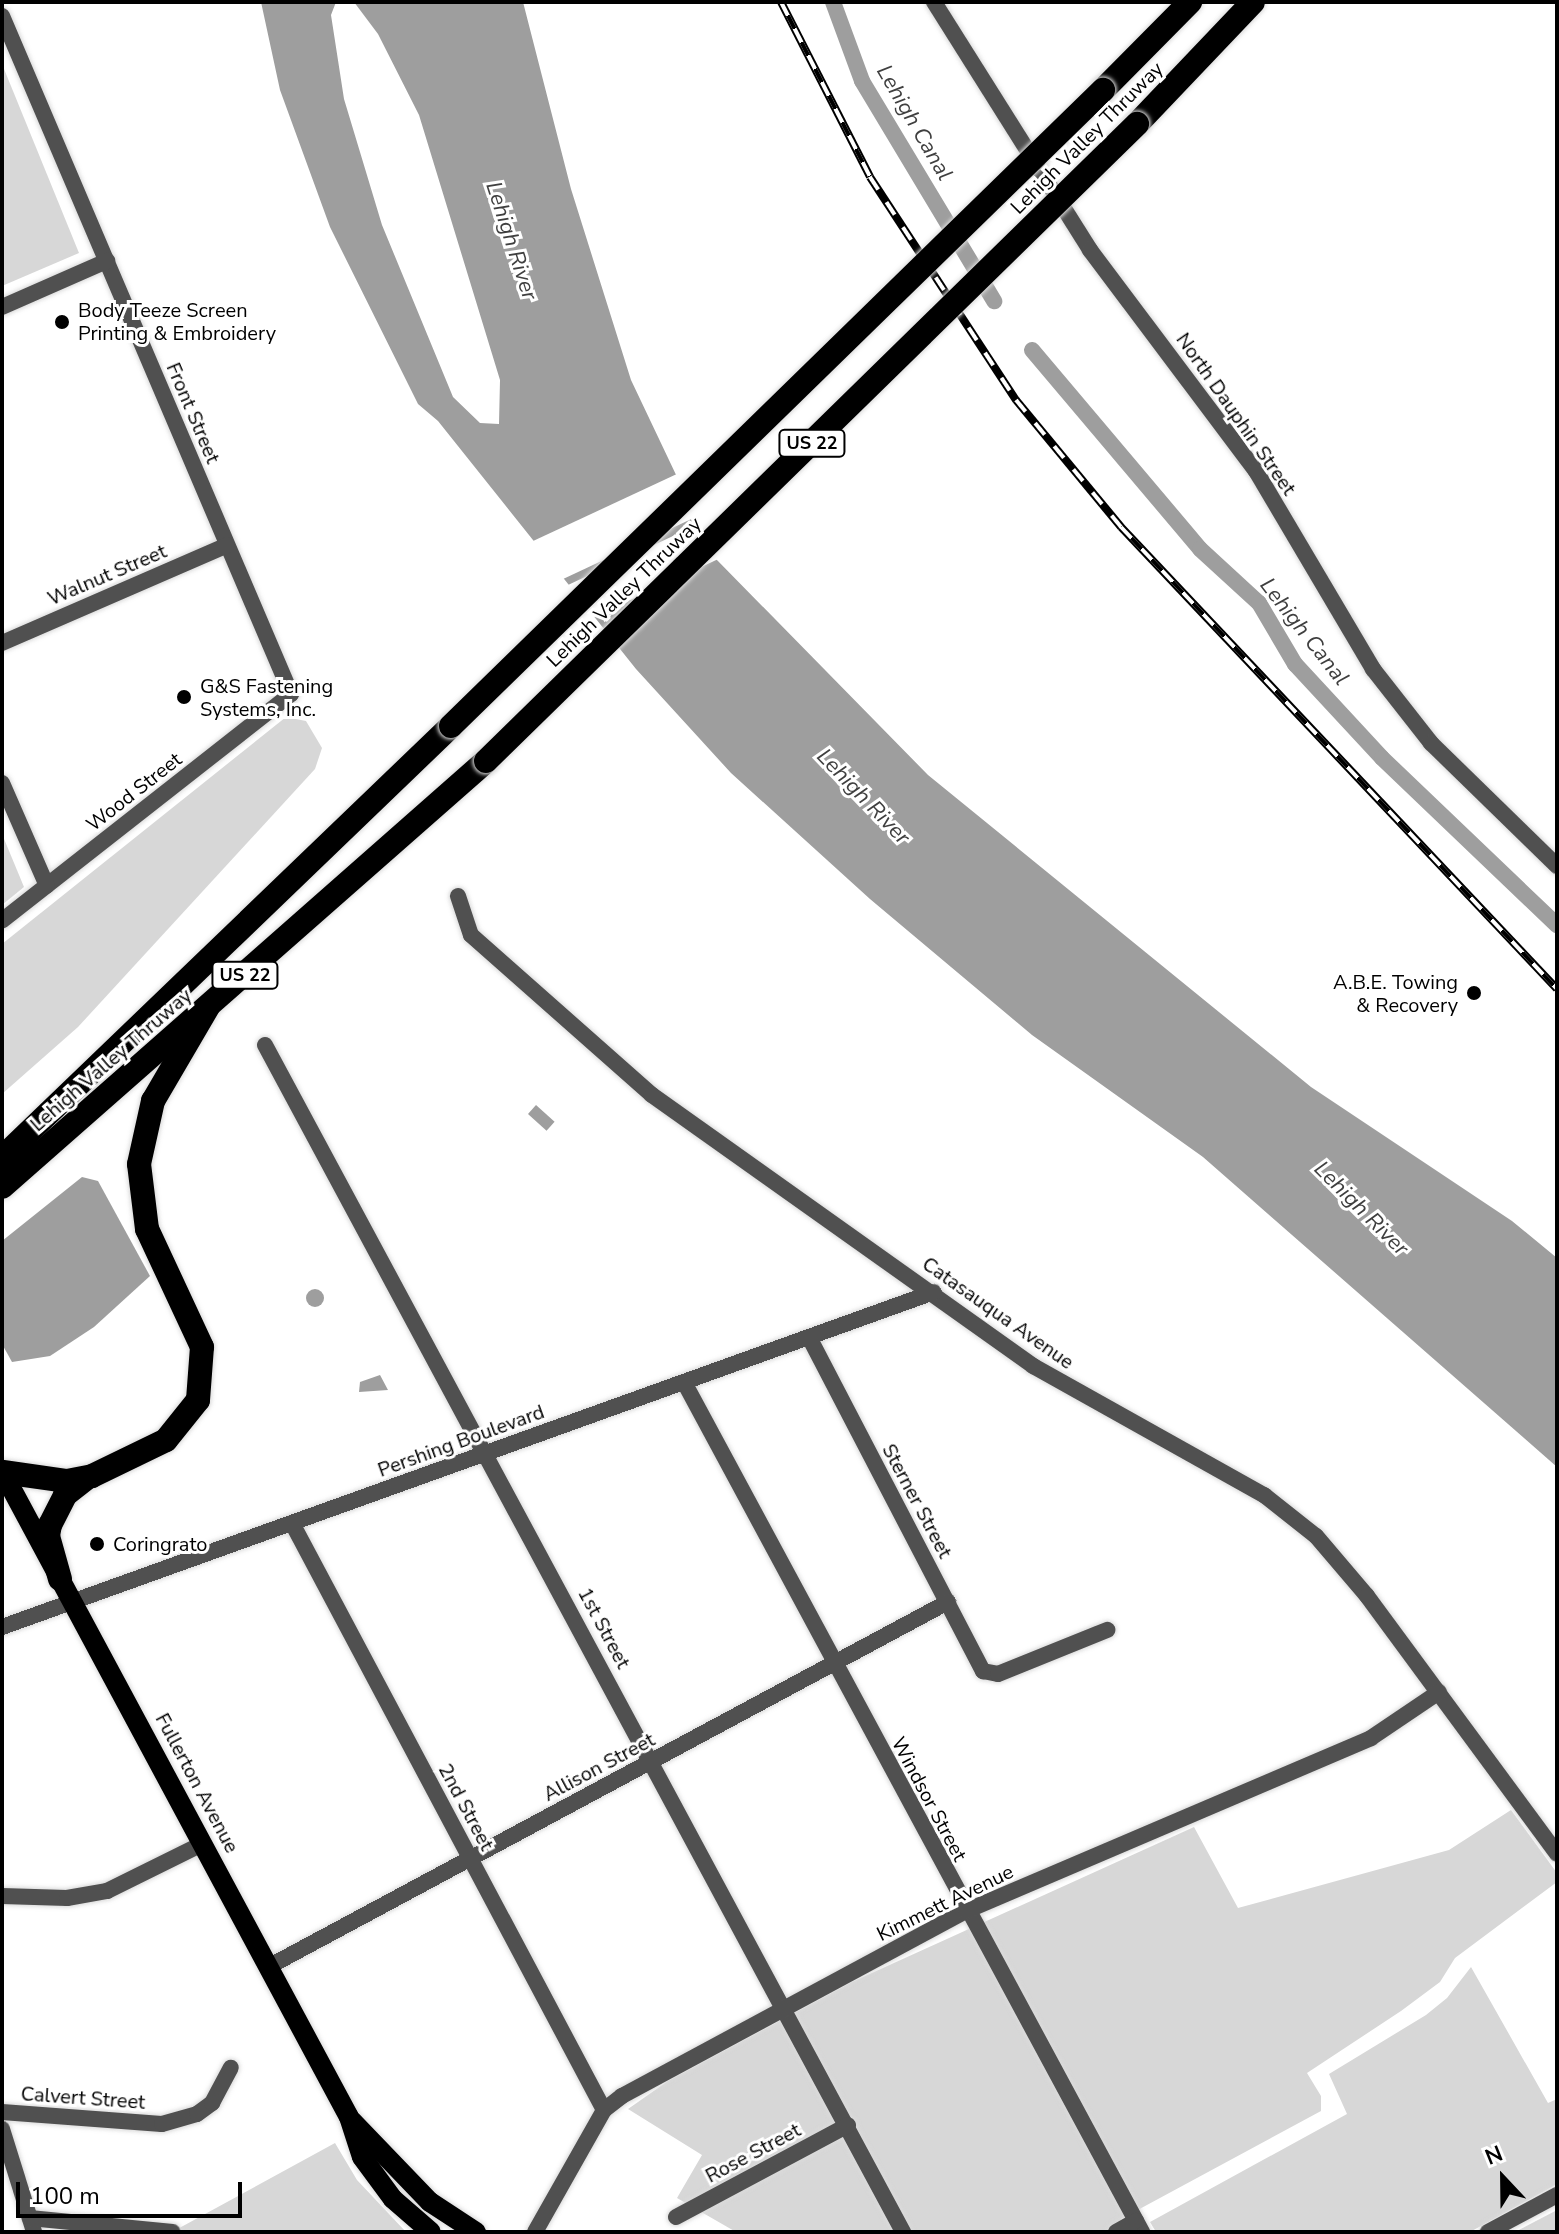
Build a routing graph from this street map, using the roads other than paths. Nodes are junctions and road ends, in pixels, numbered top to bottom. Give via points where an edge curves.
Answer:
1 (934, 2) edge
2 (1190, 2) edge
3 (1253, 2) edge
4 (2, 16) edge
5 (107, 261) junction
6 (2, 307) edge
7 (227, 545) junction
8 (2, 643) edge
9 (291, 694) joint
10 (2, 783) edge
11 (1557, 866) edge
12 (47, 886) junction
13 (458, 896) dead end
14 (2, 921) edge
15 (208, 1007) junction
16 (265, 1045) dead end
17 (2, 1158) edge
18 (2, 1187) edge
19 (934, 1292) junction
20 (809, 1337) junction
21 (684, 1382) junction
22 (487, 1453) junction
23 (2, 1472) edge
24 (92, 1476) junction
25 (292, 1523) junction
26 (60, 1579) junction
27 (72, 1602) junction
28 (948, 1602) junction
29 (2, 1627) edge
30 (1107, 1630) dead end
31 (834, 1663) junction
32 (1439, 1692) junction
33 (653, 1761) junction
34 (202, 1844) junction
35 (1557, 1854) edge
36 (471, 1858) junction
37 (2, 1896) edge
38 (966, 1911) junction
39 (268, 1967) junction
40 (783, 2007) junction
41 (231, 2068) dead end
42 (604, 2110) junction
43 (2, 2112) edge
44 (349, 2117) junction
45 (848, 2125) junction
46 (2, 2129) edge
47 (1557, 2195) edge
48 (676, 2217) dead end
49 (32, 2225) edge
50 (1139, 2227) edge
51 (172, 2230) edge
52 (431, 2232) edge
53 (476, 2232) edge
54 (535, 2232) edge
55 (903, 2232) edge
56 (1116, 2232) edge
57 (1488, 2232) edge

1 - 11 street, North Dauphin Street via 1090,250 1256,471 1373,669 1431,743
2 - 17 highway, Lehigh Valley Thruway / US 22, bridge
3 - 15 highway, Lehigh Valley Thruway / US 22, bridge via 1137,124 486,761
4 - 5 street, Front Street
5 - 6 street
5 - 7 street, Front Street
7 - 8 street, Walnut Street
7 - 9 street, Front Street
9 - 12 street, Wood Street
10 - 12 street
12 - 14 street, Wood Street
13 - 19 street, Catasauqua Avenue via 471,935 629,1077
15 - 18 highway, Lehigh Valley Thruway / US 22
15 - 24 highway via 153,1101 139,1164 147,1229 202,1347 201,1387 192,1411 166,1440
16 - 22 street, 1st Street
19 - 20 street, Pershing Boulevard
19 - 32 street, Catasauqua Avenue via 1033,1366 1286,1510 1334,1555
20 - 21 street, Pershing Boulevard
20 - 28 street, Sterner Street
21 - 22 street, Pershing Boulevard
21 - 31 street, Windsor Street
22 - 25 street, Pershing Boulevard
22 - 33 street, 1st Street
23 - 24 highway via 57,1481
23 - 26 main road, Fullerton Avenue
24 - 26 highway via 65,1495 50,1525
25 - 27 street, Pershing Boulevard
25 - 36 street, 2nd Street
26 - 27 main road, Fullerton Avenue
27 - 29 street, Pershing Boulevard
27 - 34 main road, Fullerton Avenue
28 - 30 street, Sterner Street via 983,1671 998,1674
28 - 31 street, Allison Street
31 - 33 street, Allison Street
31 - 38 street, Windsor Street
32 - 35 street, Catasauqua Avenue
32 - 38 street, Kimmett Avenue via 1371,1738
33 - 36 street, Allison Street
33 - 40 street, 1st Street
34 - 37 street via 107,1891 67,1898
34 - 39 main road, Fullerton Avenue
36 - 39 street, Allison Street
36 - 42 street, 2nd Street
38 - 40 street, Kimmett Avenue
38 - 50 street, Windsor Street
39 - 44 main road, Fullerton Avenue
40 - 42 street, Kimmett Avenue
40 - 45 street, 1st Street
41 - 43 street, Calvert Street via 212,2103 197,2114 162,2124
42 - 54 street
44 - 52 main road, Fullerton Avenue via 362,2157 376,2179
44 - 53 main road, Fullerton Avenue via 430,2202
45 - 48 street, Rose Street
45 - 55 street, 1st Street
46 - 49 street
47 - 57 street
49 - 51 street
50 - 56 street

